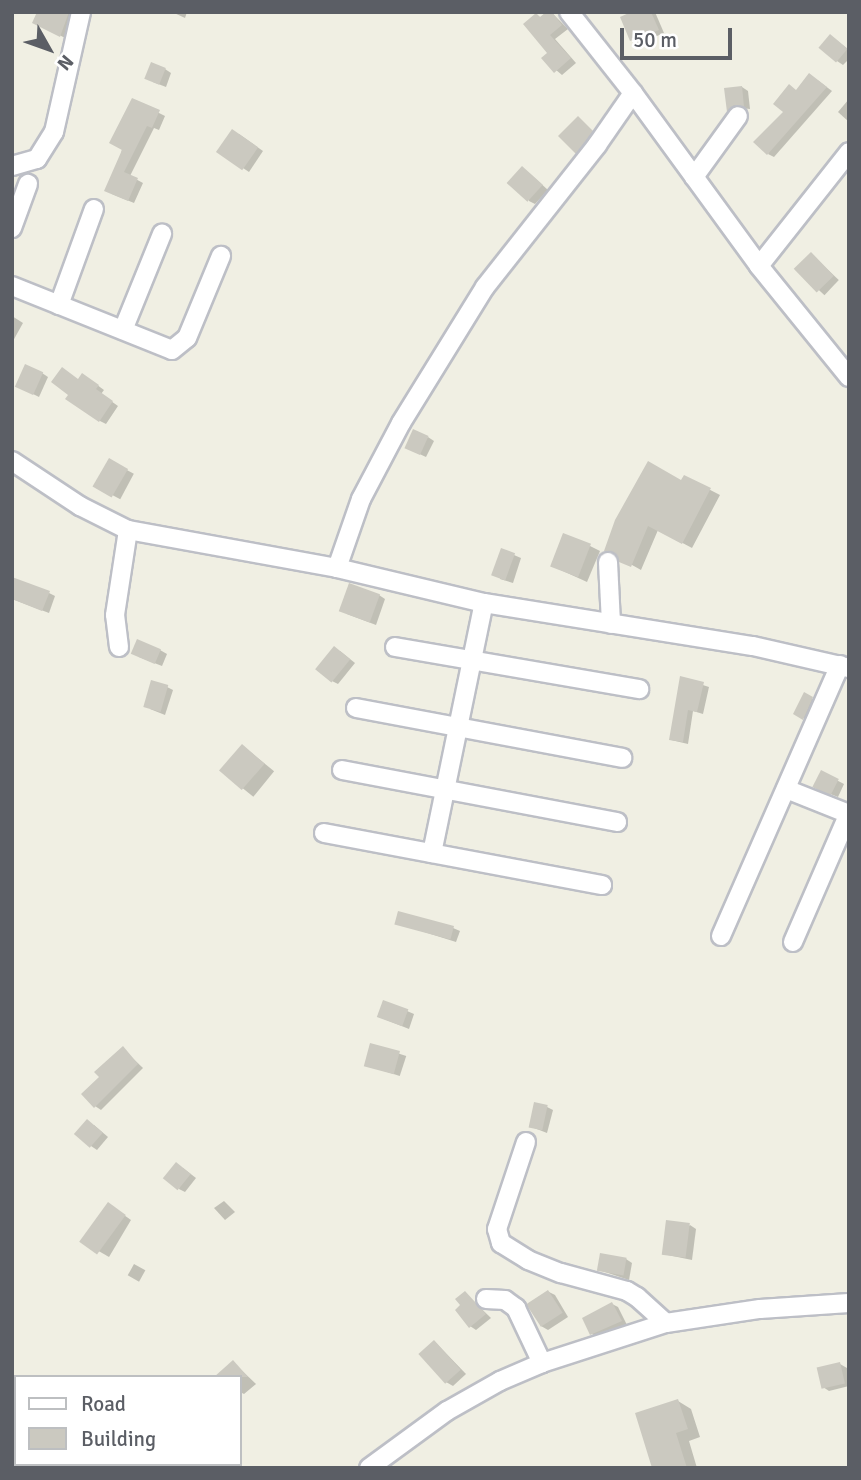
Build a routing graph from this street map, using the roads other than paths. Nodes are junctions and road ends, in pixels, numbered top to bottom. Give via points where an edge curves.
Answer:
1 (81, 12) edge
2 (569, 12) edge
3 (633, 93) junction
4 (738, 116) dead end
5 (849, 152) edge
6 (12, 166) edge
7 (694, 177) junction
8 (28, 184) dead end
9 (94, 209) dead end
10 (12, 228) edge
11 (162, 234) dead end
12 (221, 256) dead end
13 (759, 266) junction
14 (12, 286) edge
15 (59, 305) junction
16 (123, 330) junction
17 (849, 377) edge
18 (12, 461) edge
19 (128, 530) junction
20 (608, 562) dead end
21 (337, 568) junction
22 (484, 603) junction
23 (611, 624) junction
24 (119, 647) dead end
25 (395, 647) dead end
26 (470, 659) junction
27 (844, 666) edge
28 (639, 689) dead end
29 (356, 708) dead end
30 (457, 728) junction
31 (622, 758) dead end
32 (342, 770) dead end
33 (786, 789) junction
34 (444, 790) junction
35 (849, 813) edge
36 (617, 822) dead end
37 (324, 833) dead end
38 (432, 853) junction
39 (602, 885) dead end
40 (721, 936) dead end
41 (793, 942) dead end
42 (526, 1142) dead end
43 (486, 1300) dead end
44 (849, 1303) edge
45 (666, 1323) junction
46 (542, 1363) junction
47 (369, 1468) edge

1 - 6 street via 50,140 37,159
2 - 3 street
3 - 7 street
3 - 21 street via 485,287 384,456 362,499
4 - 7 street
5 - 13 street
7 - 13 street
8 - 10 street
9 - 15 street
11 - 16 street
12 - 16 street via 180,347 172,350
13 - 17 street
14 - 15 street
15 - 16 street
18 - 19 street via 80,506
19 - 21 street
19 - 24 street via 115,615
20 - 23 street
21 - 22 street
22 - 23 street
22 - 26 street
23 - 27 street via 753,646
25 - 26 street
26 - 28 street
26 - 30 street
27 - 33 street
29 - 30 street
30 - 31 street
30 - 34 street
32 - 34 street
33 - 35 street
33 - 40 street
34 - 36 street
34 - 38 street
35 - 41 street
37 - 38 street
38 - 39 street
42 - 45 street via 497,1229 501,1243 561,1273 627,1291
43 - 46 street via 506,1300 516,1308
44 - 45 street via 760,1309
45 - 46 street
46 - 47 street via 447,1411

